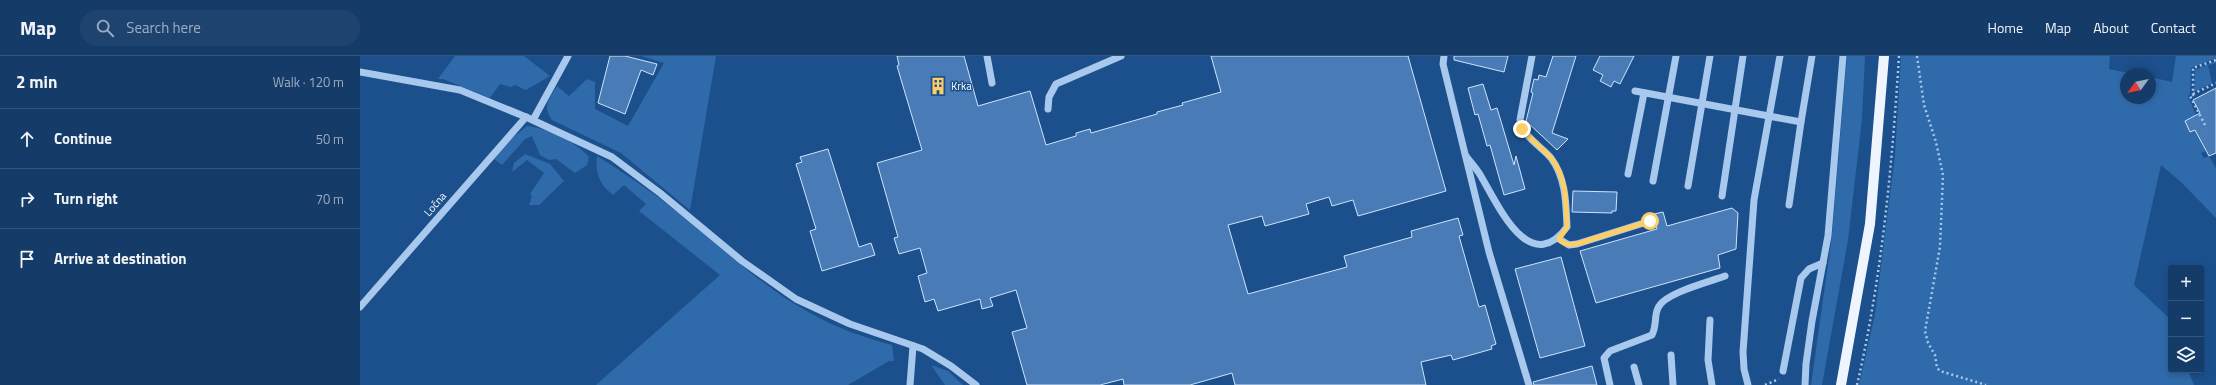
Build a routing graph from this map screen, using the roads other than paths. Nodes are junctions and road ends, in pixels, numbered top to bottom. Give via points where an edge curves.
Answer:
1 (568, 56) edge
2 (987, 56) edge
3 (1121, 56) edge
4 (1444, 56) edge
5 (1532, 56) edge
6 (1676, 56) edge
7 (1710, 56) edge
8 (1743, 56) edge
9 (1780, 56) edge
10 (1812, 56) edge
11 (1842, 56) edge
12 (1884, 56) edge
13 (360, 72) edge
14 (992, 83) dead end
15 (1635, 91) dead end
16 (1644, 93) junction
17 (1670, 98) junction
18 (1702, 103) junction
19 (1048, 109) dead end
20 (1735, 109) junction
21 (1770, 116) junction
22 (530, 118) junction
23 (1801, 122) junction
24 (1466, 156) junction
25 (1628, 174) dead end
26 (1652, 181) dead end
27 (1688, 186) dead end
28 (1722, 196) dead end
29 (1789, 205) dead end
30 (1650, 221) dead end
31 (1559, 239) junction
32 (1823, 263) junction
33 (1725, 276) dead end
34 (360, 307) edge
35 (1710, 320) dead end
36 (913, 346) junction
37 (1671, 355) dead end
38 (1634, 367) dead end
39 (1783, 371) road end
40 (910, 385) edge
41 (976, 385) edge
42 (1529, 385) edge
43 (1610, 385) edge
44 (1639, 385) edge
45 (1673, 385) edge
46 (1712, 385) edge
47 (1748, 385) edge
48 (1805, 385) edge
49 (1841, 385) edge

1 - 22 street, Ločna
2 - 14 street
3 - 19 street via 1056,84 1049,97
4 - 24 street via 1443,64
5 - 31 street via 1520,120 1522,129 1533,143 1551,158 1565,189 1567,227
6 - 17 street
7 - 18 street
8 - 20 street
9 - 21 street
10 - 23 street
11 - 32 street via 1828,236
12 - 49 main road via 1870,224
13 - 22 street via 460,90
15 - 16 street
16 - 17 street
16 - 25 street
17 - 18 street
17 - 26 street
18 - 20 street
18 - 27 street
20 - 21 street
20 - 28 street
21 - 23 street
21 - 47 street via 1754,200 1743,352
22 - 34 street, Ločna
22 - 36 street via 612,157 742,261 796,299 850,324
23 - 29 street
24 - 31 street via 1482,177 1498,208 1519,235 1539,244 1549,245
24 - 42 street via 1489,252
30 - 31 street via 1577,244 1569,245
32 - 39 street via 1809,269 1801,278
32 - 48 street via 1809,342
33 - 43 street via 1666,298 1658,308 1657,325 1652,335 1610,350 1604,358
35 - 46 street via 1708,360
36 - 40 street
36 - 41 street via 951,366
37 - 45 street
38 - 44 street

